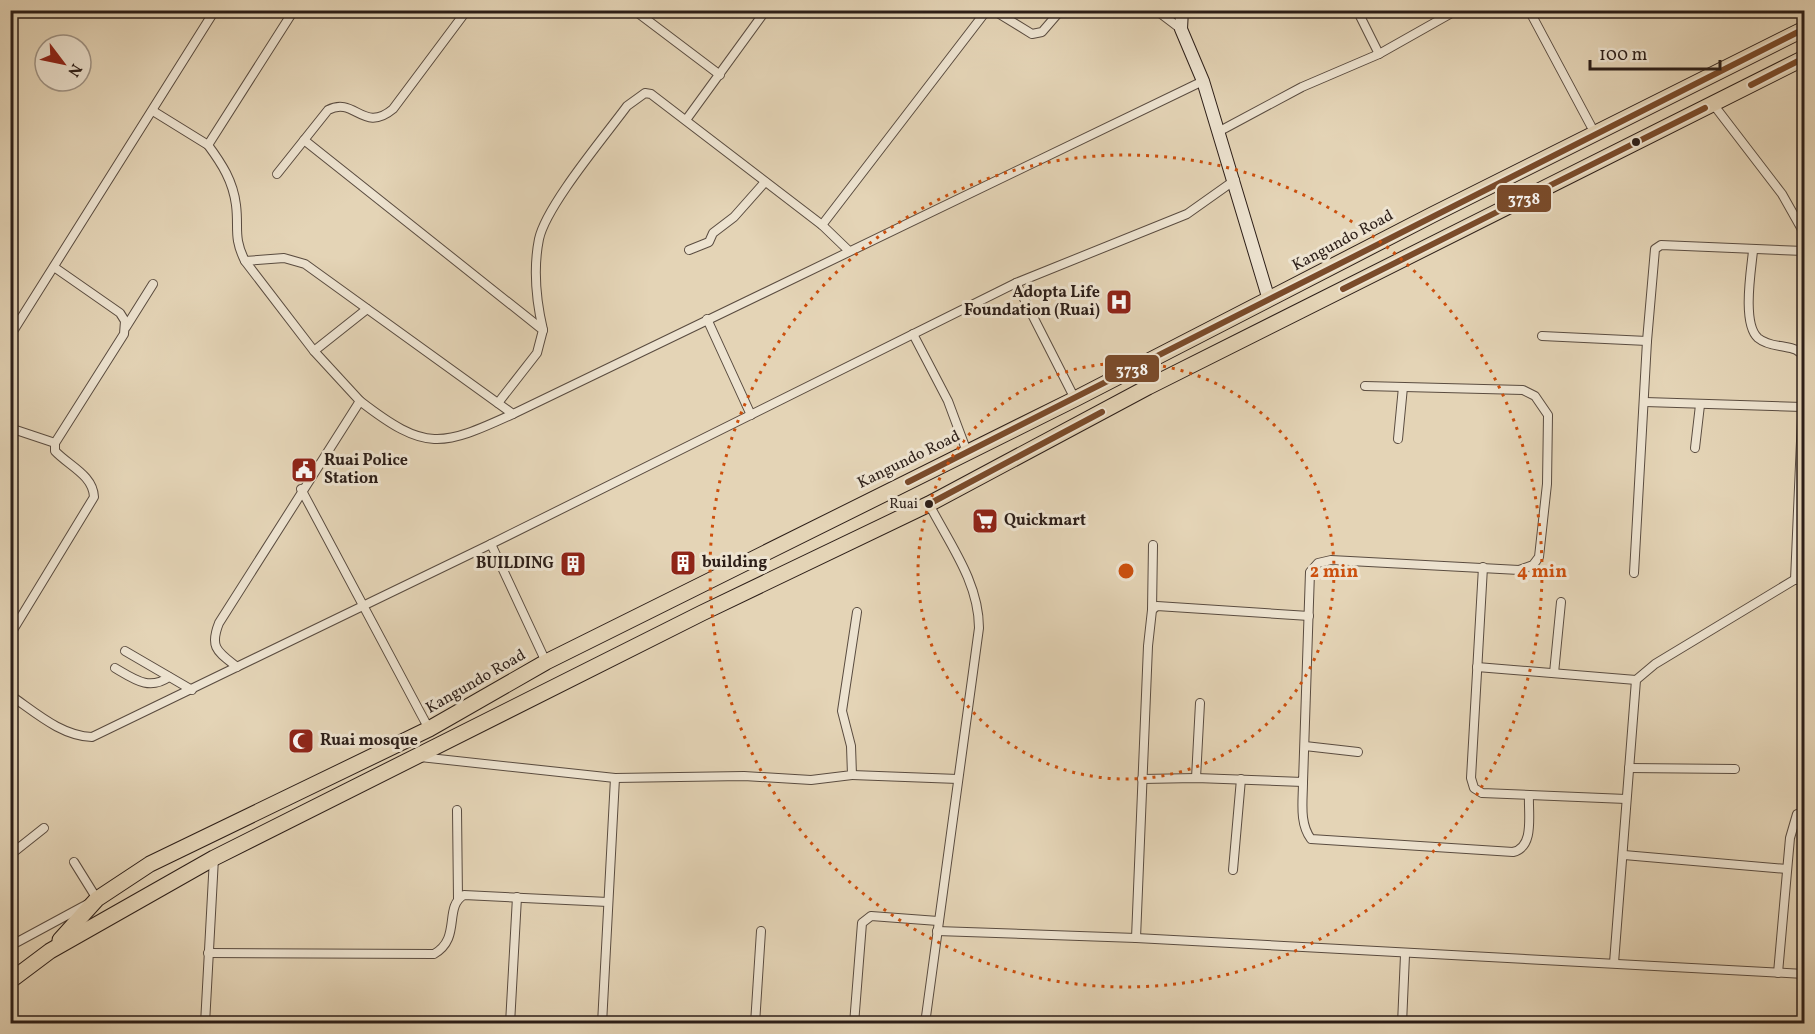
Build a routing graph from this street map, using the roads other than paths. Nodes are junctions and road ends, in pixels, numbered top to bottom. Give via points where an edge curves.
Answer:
1 (215, 10) edge
2 (294, 10) edge
3 (467, 10) edge
4 (634, 10) edge
5 (766, 10) edge
6 (987, 10) edge
7 (993, 10) edge
8 (1061, 10) edge
9 (1156, 10) edge
10 (1357, 10) edge
11 (1457, 10) edge
12 (1529, 10) edge
13 (1186, 12) edge
14 (1181, 29) junction
15 (1804, 29) edge
16 (1378, 54) junction
17 (1804, 58) edge
18 (720, 75) junction
19 (1203, 81) junction
20 (1713, 104) junction
21 (153, 111) junction
22 (686, 120) junction
23 (1591, 126) dead end
24 (1218, 132) junction
25 (304, 140) junction
26 (208, 145) junction
27 (277, 174) dead end
28 (1235, 180) junction
29 (765, 182) junction
30 (822, 225) junction
31 (1804, 233) edge
32 (689, 250) dead end
33 (848, 250) junction
34 (1753, 251) junction
35 (1804, 251) edge
36 (245, 261) junction
37 (54, 267) junction
38 (1016, 283) junction
39 (153, 284) dead end
40 (1269, 300) junction
41 (367, 309) junction
42 (707, 319) junction
43 (126, 327) junction
44 (543, 330) junction
45 (913, 334) junction
46 (10, 336) edge
47 (1542, 336) dead end
48 (1647, 341) junction
49 (314, 351) junction
50 (1804, 358) edge
51 (1804, 372) edge
52 (1365, 386) dead end
53 (1403, 387) junction
54 (1075, 399) junction
55 (360, 401) junction
56 (1645, 402) junction
57 (498, 403) junction
58 (1700, 405) junction
59 (1802, 407) junction
60 (513, 414) junction
61 (751, 415) junction
62 (10, 428) edge
63 (1398, 439) dead end
64 (55, 443) junction
65 (1695, 448) dead end
66 (964, 453) junction
67 (973, 480) junction
68 (301, 489) junction
69 (929, 504) junction
70 (491, 544) junction
71 (1153, 545) dead end
72 (1483, 567) junction
73 (1634, 573) dead end
74 (1804, 574) edge
75 (1795, 580) junction
76 (1561, 602) dead end
77 (365, 606) junction
78 (1152, 610) junction
79 (856, 612) dead end
80 (1309, 616) junction
81 (10, 635) edge
82 (125, 651) dead end
83 (546, 662) junction
84 (237, 667) junction
85 (1477, 667) junction
86 (115, 668) dead end
87 (1554, 673) junction
88 (169, 677) junction
89 (1636, 680) junction
90 (192, 690) junction
91 (10, 695) edge
92 (1200, 703) dead end
93 (429, 729) junction
94 (1305, 746) junction
95 (1358, 752) dead end
96 (414, 756) junction
97 (1629, 768) junction
98 (1735, 769) dead end
99 (852, 775) junction
100 (615, 778) junction
101 (1196, 778) junction
102 (958, 779) junction
103 (1142, 779) junction
104 (1241, 780) junction
105 (1303, 782) junction
106 (1529, 795) junction
107 (1626, 798) junction
108 (457, 810) dead end
109 (1804, 812) edge
110 (44, 828) dead end
111 (10, 855) edge
112 (1624, 855) junction
113 (214, 858) junction
114 (74, 862) dead end
115 (150, 864) junction
116 (1787, 869) junction
117 (1233, 870) dead end
118 (165, 886) junction
119 (517, 897) junction
120 (458, 898) junction
121 (97, 899) junction
122 (608, 902) junction
123 (938, 921) junction
124 (761, 931) dead end
125 (937, 931) junction
126 (1136, 938) junction
127 (10, 946) edge
128 (50, 951) junction
129 (208, 953) junction
130 (1405, 955) junction
131 (1614, 963) junction
132 (1778, 973) junction
133 (1804, 974) edge
134 (10, 981) edge
135 (206, 1023) edge
136 (510, 1023) edge
137 (602, 1023) edge
138 (755, 1023) edge
139 (854, 1023) edge
140 (925, 1023) edge
141 (1402, 1023) edge

1 - 21 street
2 - 26 street
3 - 25 street via 383,117 367,118 348,107 336,106 321,117
4 - 18 street
5 - 18 street
6 - 30 street
7 - 8 street via 1032,34 1042,32
9 - 14 street
10 - 16 street
11 - 16 street
12 - 23 street
13 - 14 street
14 - 19 street
15 - 40 highway, Kangundo Road
16 - 24 street via 1302,87
17 - 20 highway, Kangundo Road
18 - 22 street
19 - 24 street
19 - 33 street
20 - 31 street via 1782,194
20 - 67 highway, Kangundo Road via 1148,387
21 - 26 street
21 - 37 street
22 - 29 street
22 - 44 street via 651,94 638,97 627,105 550,211 539,237 536,269
24 - 28 street
25 - 27 street
25 - 44 street
26 - 36 street via 233,187 236,239
28 - 38 street via 1186,214
28 - 40 street
29 - 30 street
29 - 32 street via 734,217 712,233 709,242
30 - 33 street
33 - 42 street
34 - 35 street
34 - 48 street via 1656,247
34 - 50 street via 1749,288 1752,329 1763,342 1793,348
36 - 41 street via 297,261
36 - 49 street
37 - 43 street via 120,313
37 - 46 street
38 - 45 street
38 - 54 street
39 - 43 street
40 - 54 highway, Kangundo Road
41 - 49 street
41 - 57 street
42 - 60 street
42 - 61 street
43 - 64 street
44 - 57 street via 537,353
45 - 61 street
45 - 66 street via 948,401
47 - 48 street
48 - 56 street
49 - 55 street
51 - 59 street
52 - 53 street
53 - 63 street
53 - 72 street via 1523,390 1536,396 1545,407 1548,452 1539,557 1527,569
54 - 66 highway, Kangundo Road
55 - 60 street via 398,426 434,441 449,440
55 - 68 street
56 - 58 street
56 - 73 street
57 - 60 street
58 - 59 street
58 - 65 street
59 - 75 street
61 - 70 street
62 - 64 street
64 - 81 street via 55,451 62,459 94,487 94,497
66 - 67 highway
66 - 83 highway, Kangundo Road
67 - 69 highway, Kangundo Road
68 - 77 street
68 - 84 street via 213,637 217,651
69 - 96 highway, Kangundo Road
69 - 102 street via 969,579 979,617
70 - 77 street
70 - 83 street
71 - 78 street
72 - 80 street via 1330,560 1318,563 1310,572
72 - 85 street
74 - 75 street
75 - 89 street via 1655,664
76 - 87 street
77 - 84 street
77 - 93 street
78 - 80 street via 1157,606
78 - 103 street
79 - 99 street via 842,711 851,746
80 - 94 street
82 - 88 street
83 - 93 highway, Kangundo Road
84 - 90 street
85 - 87 street
85 - 106 street via 1472,783 1482,793
86 - 88 street via 147,684
87 - 89 street
88 - 90 street
89 - 97 street
90 - 91 street via 92,737 79,737 64,730
92 - 101 street
93 - 115 highway, Kangundo Road
94 - 95 street
94 - 105 street
96 - 100 street
96 - 113 highway, Kangundo Road
97 - 98 street
97 - 107 street
99 - 100 street via 811,780 744,776
99 - 102 street
100 - 122 street
101 - 103 street
101 - 104 street
102 - 123 street
103 - 126 street
104 - 105 street
104 - 117 street
105 - 106 street via 1303,820 1311,838 1513,852 1526,844
106 - 107 street
107 - 112 street
108 - 120 street
109 - 116 street via 1794,820
110 - 111 street
112 - 116 street
112 - 131 street
113 - 118 highway, Kangundo Road
113 - 129 street
114 - 121 street
115 - 118 highway via 155,878
115 - 121 highway, Kangundo Road
116 - 132 street
118 - 128 highway, Kangundo Road
119 - 120 street
119 - 122 street
119 - 136 street
120 - 129 street via 449,941 434,954
121 - 127 street
121 - 128 highway, Kangundo Road
122 - 137 street
123 - 125 street
123 - 139 street via 871,916 862,923
124 - 138 street
125 - 126 street
125 - 140 street
126 - 130 street
128 - 134 highway, Kangundo Road
129 - 135 street
130 - 131 street
130 - 141 street
131 - 132 street
132 - 133 street

